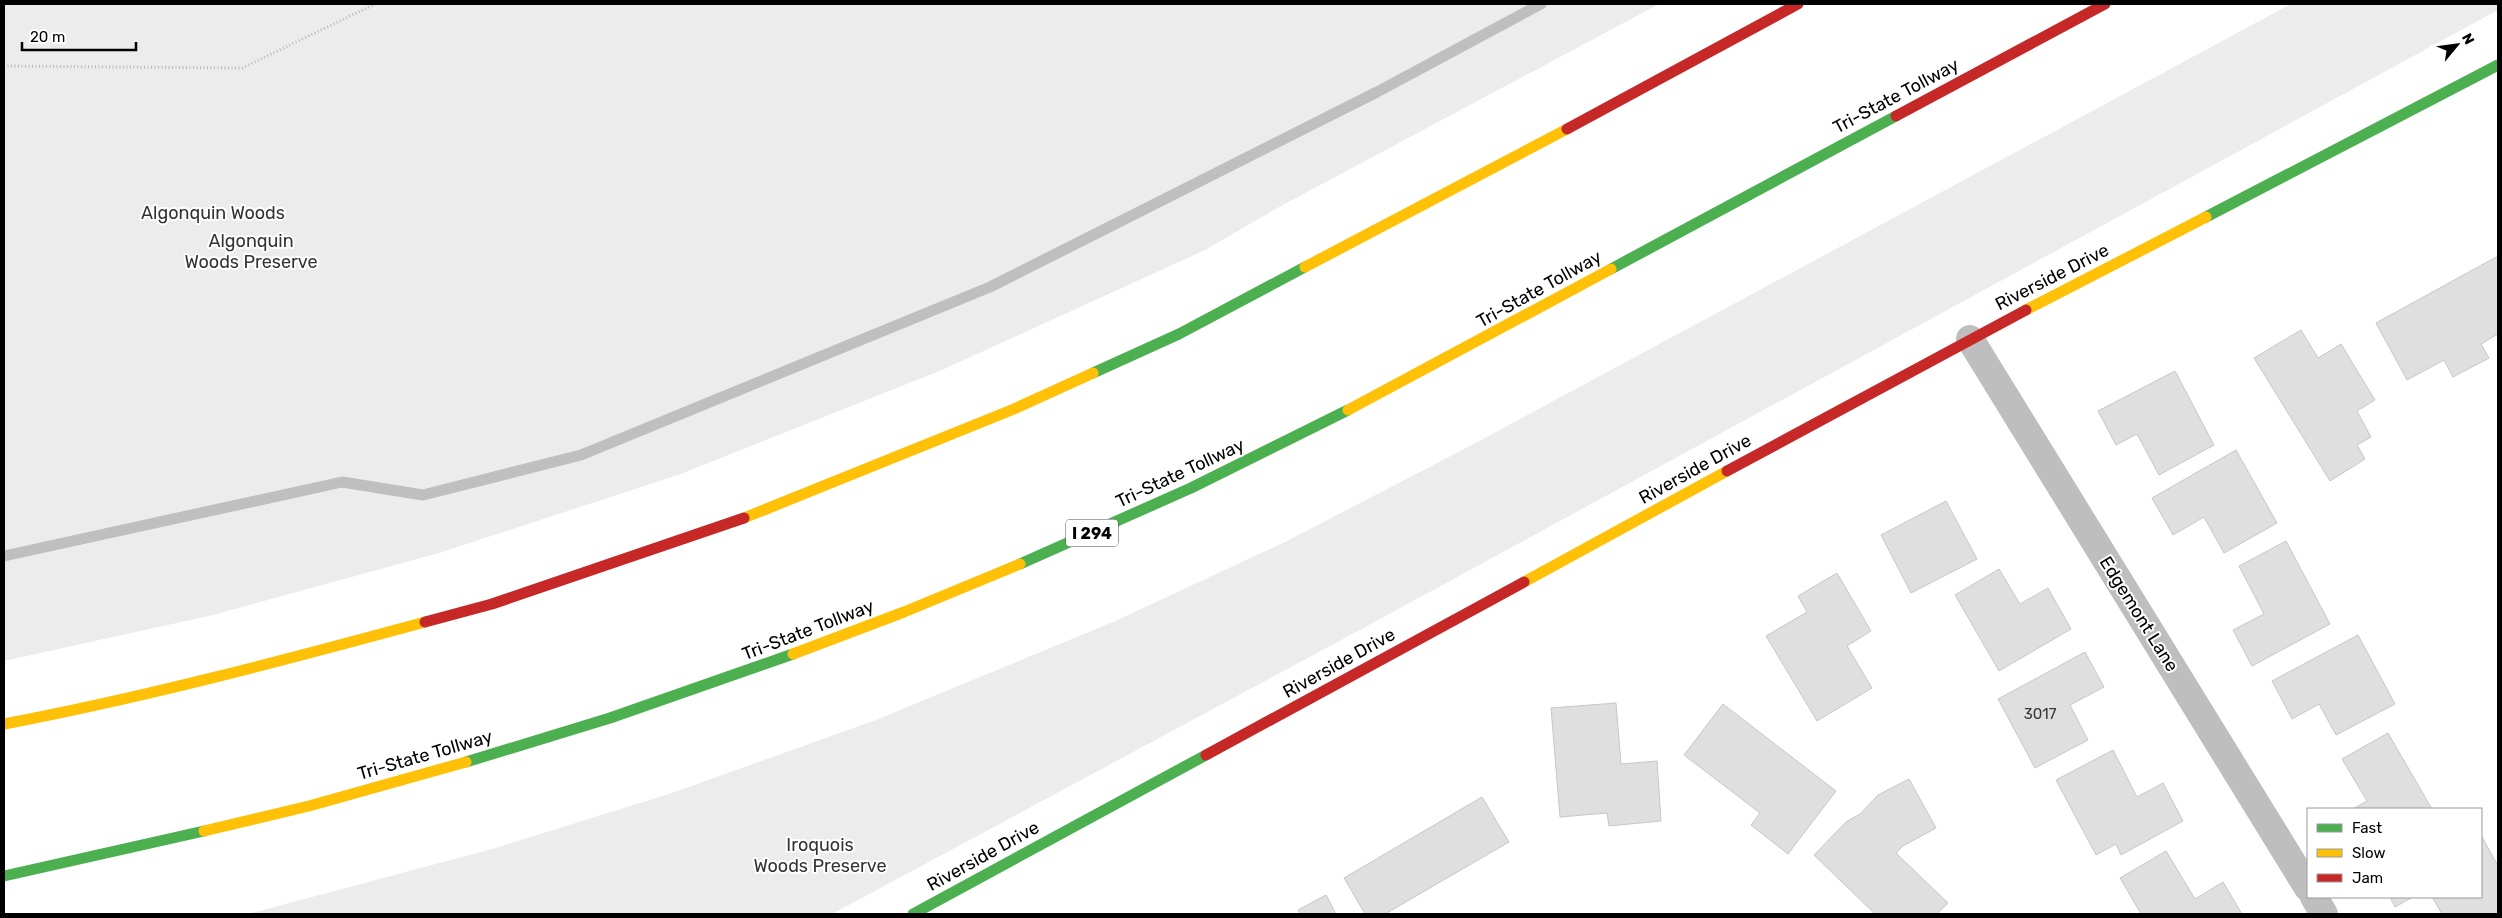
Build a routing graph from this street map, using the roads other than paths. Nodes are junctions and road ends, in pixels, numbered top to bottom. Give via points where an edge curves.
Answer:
1 (1798, 4) edge
2 (2105, 4) edge
3 (2498, 65) edge
4 (1970, 339) junction
5 (4, 724) edge
6 (4, 876) edge
7 (2307, 886) edge
8 (2315, 898) edge
9 (913, 914) edge
10 (2324, 914) edge

1 - 5 main road via 1180,334 1014,409 763,511 492,604 283,661 92,707
2 - 6 main road, Tri-State Tollway / I 294 via 1339,416 1187,490 1000,573 783,660 611,719 304,808
3 - 4 main road, Riverside Drive
4 - 7 street, Edgemont Lane
4 - 9 main road, Riverside Drive
8 - 10 street

